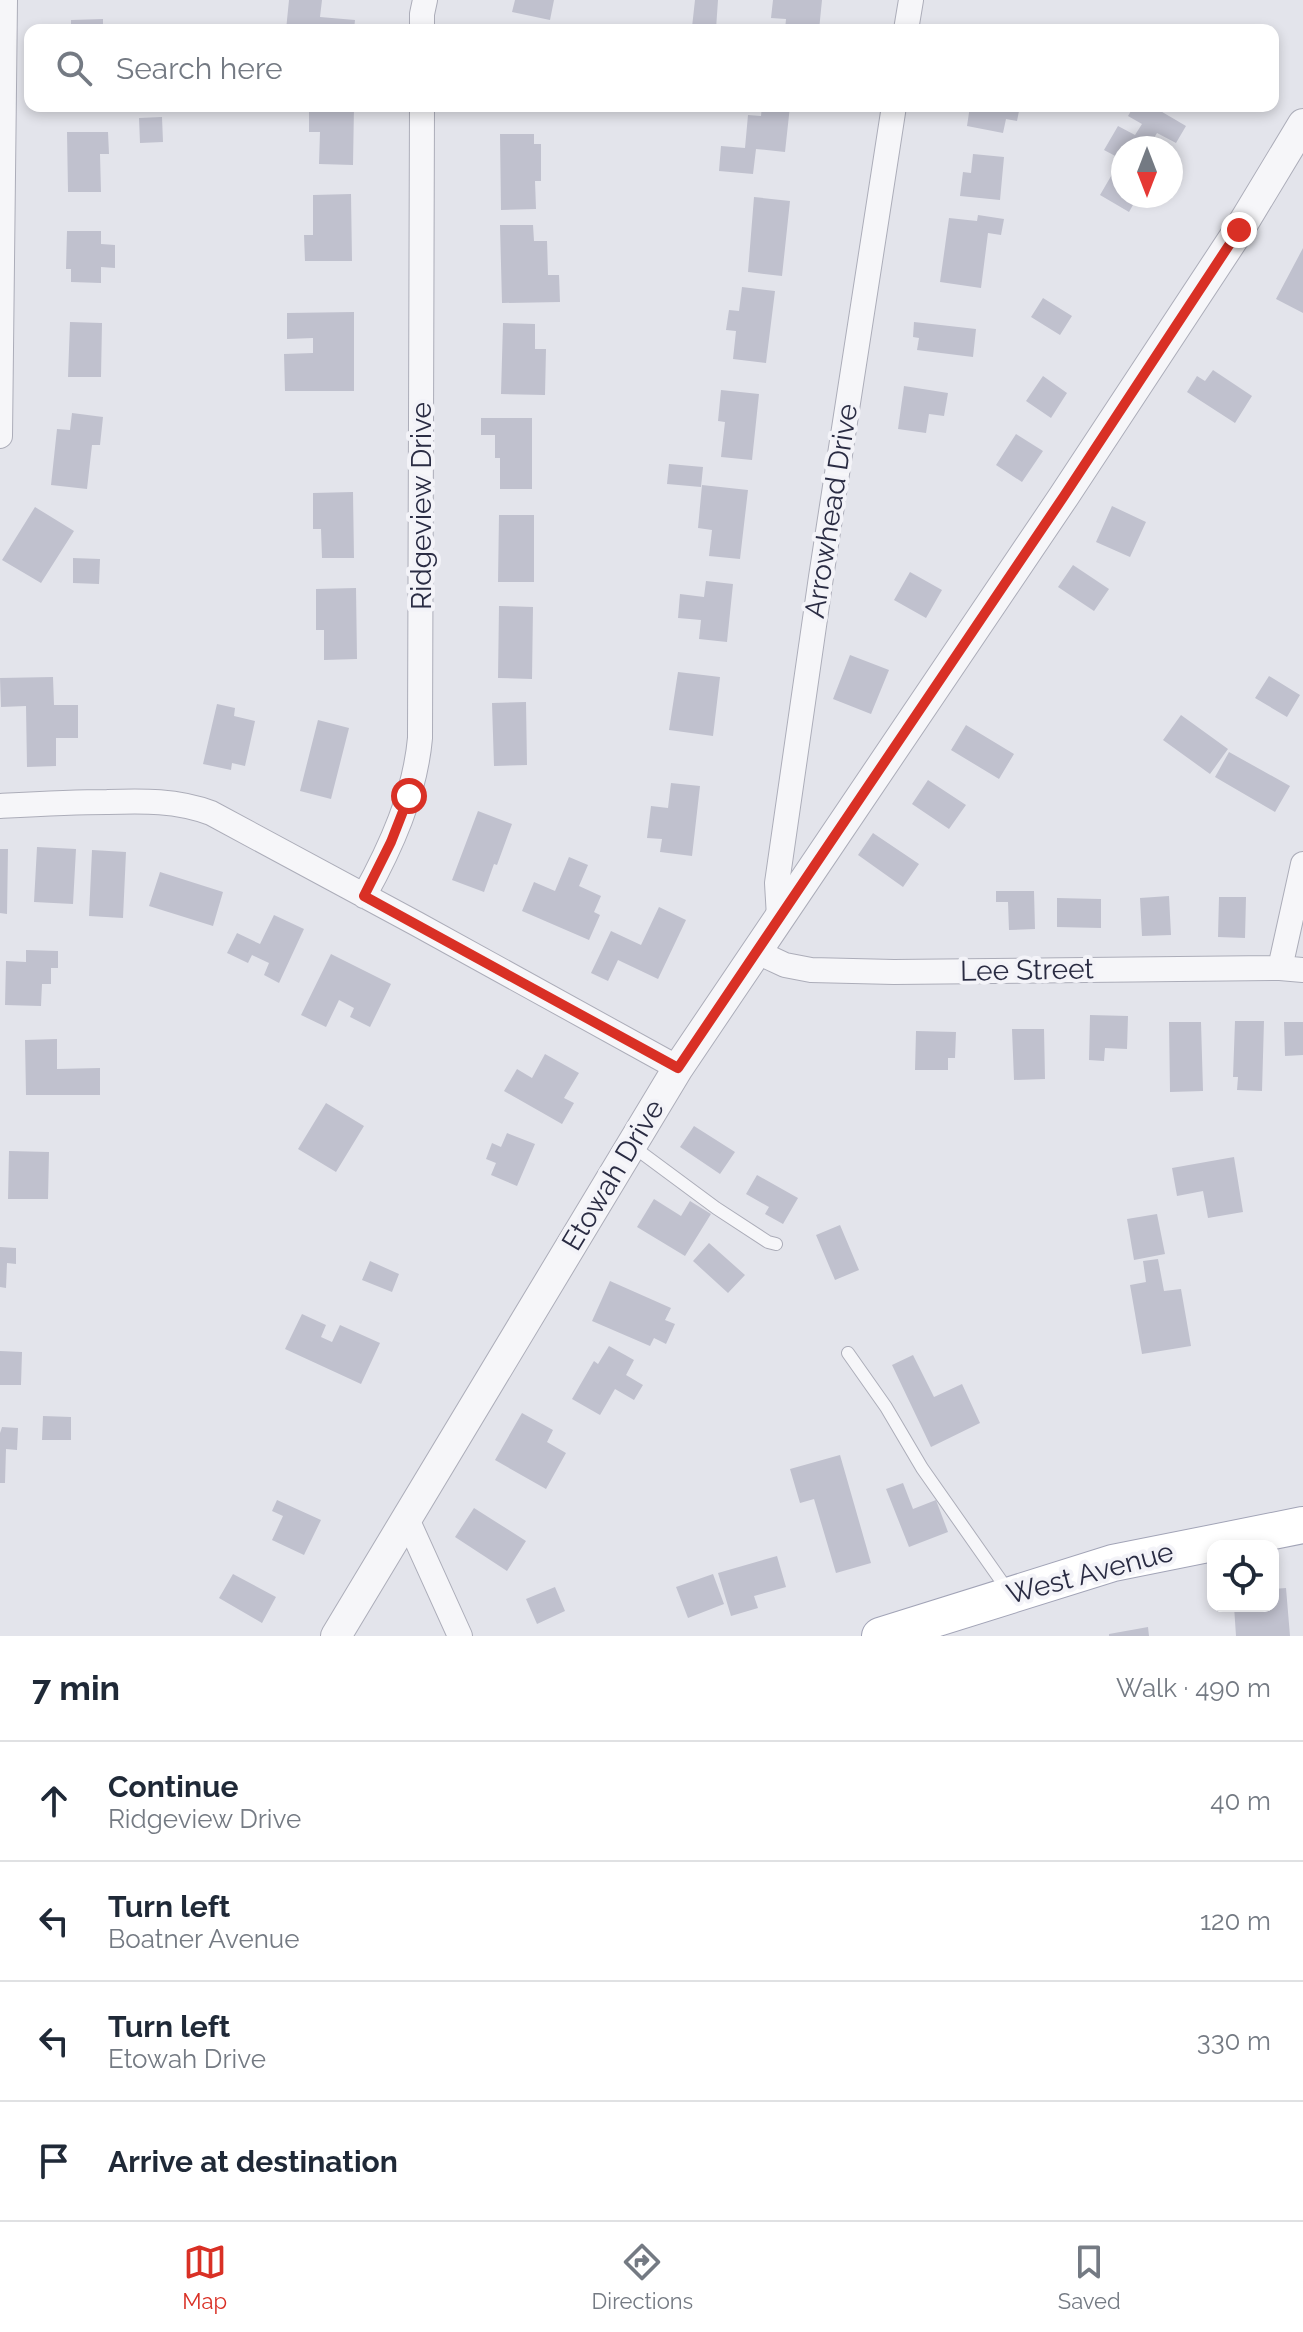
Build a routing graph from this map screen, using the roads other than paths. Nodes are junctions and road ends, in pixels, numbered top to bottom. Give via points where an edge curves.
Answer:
1 (5, 0) edge
2 (425, 0) edge
3 (911, 0) edge
4 (422, 24) edge
5 (907, 24) edge
6 (422, 112) edge
7 (893, 112) edge
8 (1303, 124) edge
9 (0, 436) edge
10 (0, 806) edge
11 (1303, 864) edge
12 (364, 896) junction
13 (779, 917) junction
14 (755, 951) junction
15 (1292, 969) edge
16 (678, 1068) junction
17 (631, 1145) junction
18 (776, 1244) dead end
19 (848, 1353) dead end
20 (407, 1519) junction
21 (1303, 1525) edge
22 (1010, 1594) junction
23 (336, 1636) edge
24 (460, 1636) edge
25 (880, 1636) edge

1 - 9 street
2 - 4 street
3 - 5 street
6 - 12 street, Ridgeview Drive via 420,738 409,796
7 - 13 street, Arrowhead Drive via 777,883
8 - 13 street, Etowah Drive via 1178,323
10 - 12 street via 147,801 195,807
11 - 15 street
12 - 16 street
13 - 14 street, Etowah Drive
14 - 15 street, Lee Street via 811,970
14 - 16 street, Etowah Drive
16 - 17 street, Etowah Drive
17 - 18 lane via 716,1208
17 - 20 street, Etowah Drive
19 - 22 lane
20 - 23 street, Etowah Drive
20 - 24 street
21 - 22 main road, West Avenue via 1113,1563
22 - 25 main road, West Avenue

